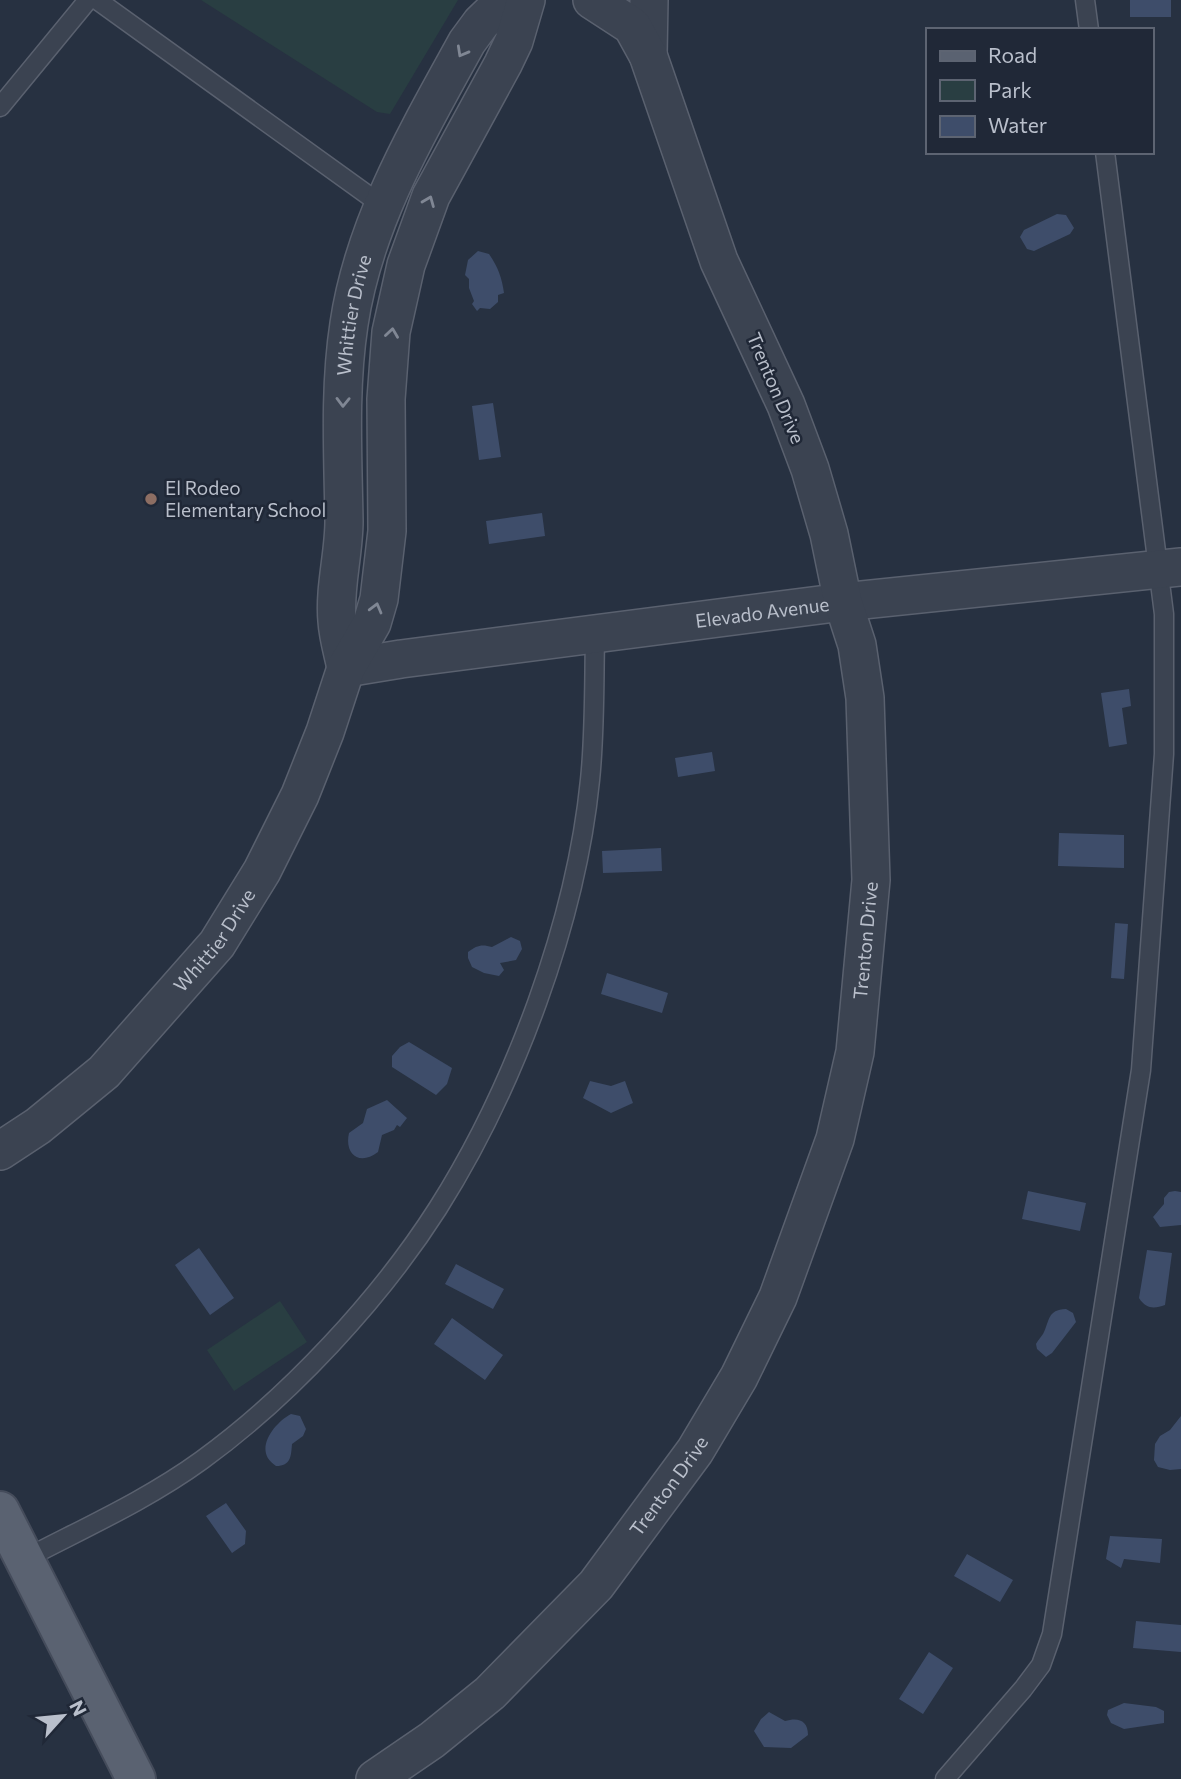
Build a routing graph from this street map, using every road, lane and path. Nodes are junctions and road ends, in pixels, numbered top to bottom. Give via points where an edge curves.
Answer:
1 (88, 0) edge
2 (97, 0) edge
3 (505, 0) edge
4 (526, 0) edge
5 (592, 0) edge
6 (649, 0) edge
7 (1085, 0) edge
8 (1089, 28) edge
9 (648, 55) junction
10 (0, 107) edge
11 (1105, 154) edge
12 (383, 206) junction
13 (1170, 568) edge
14 (843, 602) junction
15 (595, 636) junction
16 (346, 668) junction
17 (0, 1151) edge
18 (0, 1511) edge
19 (25, 1559) junction
20 (136, 1779) edge
21 (375, 1779) edge
22 (945, 1779) edge

1 - 10 lane
2 - 12 lane
3 -> 12 street, Whittier Drive via 467,41
16 -> 4 street, Whittier Drive via 372,623 380,593 387,531 386,399 391,332 406,265 431,196 514,41
5 - 9 street, Trenton Drive via 632,26
6 - 9 street
7 - 8 lane
9 - 14 street, Trenton Drive via 719,261 786,405 810,470
11 - 13 lane
12 -> 16 street, Whittier Drive via 365,255 349,324 344,383 344,530 337,622
13 - 14 street, Elevado Avenue
13 - 22 lane via 1164,614 1164,754 1141,1070 1052,1634 1041,1665
14 - 15 street, Elevado Avenue
14 - 21 street, Trenton Drive via 857,645 865,698 871,880 855,1052 835,1139 778,1297 739,1377 695,1451 596,1585 490,1693
15 - 16 street, Elevado Avenue
15 - 19 lane via 590,782 560,928 509,1072 438,1208 345,1328 250,1421 200,1461 141,1498
16 - 17 street, Whittier Drive via 300,795 217,944 104,1072
18 - 19 main road
19 - 20 main road

